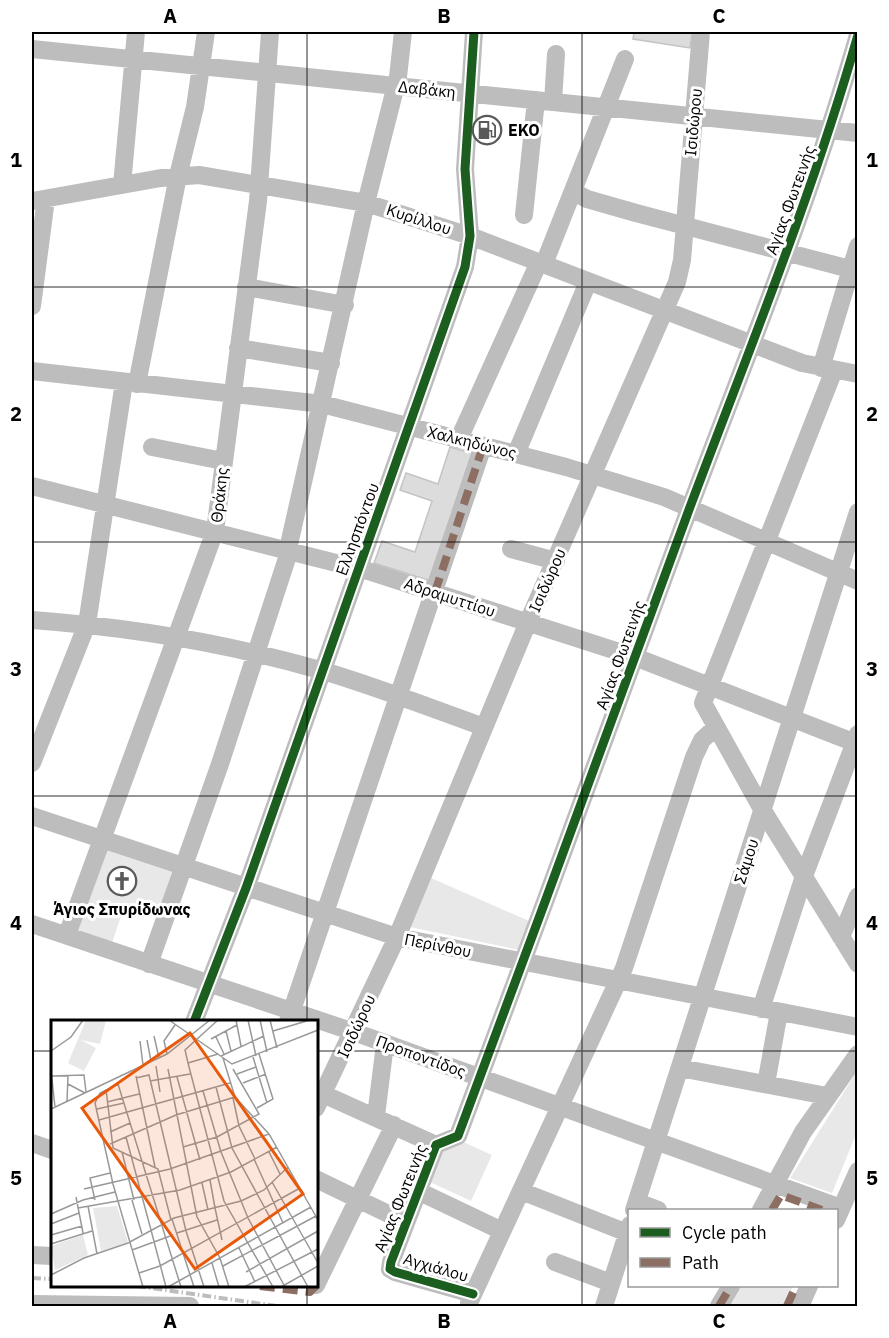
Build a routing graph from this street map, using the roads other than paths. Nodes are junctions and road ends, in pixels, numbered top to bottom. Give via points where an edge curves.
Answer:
1 (136, 32) edge
2 (206, 32) edge
3 (270, 32) edge
4 (403, 32) edge
5 (474, 32) edge
6 (701, 32) edge
7 (858, 35) edge
8 (32, 49) edge
9 (556, 54) dead end
10 (134, 59) junction
11 (625, 59) dead end
12 (202, 66) junction
13 (265, 73) junction
14 (396, 86) junction
15 (469, 93) junction
16 (544, 101) junction
17 (606, 108) junction
18 (694, 117) junction
19 (831, 130) junction
20 (858, 133) edge
21 (178, 176) junction
22 (257, 183) junction
23 (122, 185) junction
24 (574, 192) junction
25 (39, 200) edge
26 (366, 202) junction
27 (524, 215) dead end
28 (685, 225) junction
29 (470, 236) junction
30 (858, 246) edge
31 (788, 251) junction
32 (541, 263) junction
33 (850, 269) junction
34 (588, 282) junction
35 (246, 287) junction
36 (345, 305) junction
37 (32, 306) edge
38 (664, 312) junction
39 (752, 345) junction
40 (238, 348) junction
41 (331, 363) junction
42 (828, 369) junction
43 (32, 371) edge
44 (858, 374) edge
45 (131, 383) junction
46 (231, 393) junction
47 (322, 404) junction
48 (409, 426) junction
49 (459, 439) junction
50 (483, 446) junction
51 (152, 447) dead end
52 (516, 454) junction
53 (223, 460) junction
54 (593, 475) junction
55 (32, 486) edge
56 (106, 503) junction
57 (690, 507) junction
58 (858, 512) edge
59 (216, 531) junction
60 (765, 540) junction
61 (289, 549) junction
62 (512, 549) dead end
63 (556, 561) junction
64 (359, 568) junction
65 (838, 573) junction
66 (858, 581) edge
67 (435, 592) junction
68 (32, 620) edge
69 (528, 622) junction
70 (87, 624) junction
71 (177, 639) junction
72 (256, 653) junction
73 (635, 657) junction
74 (322, 670) junction
75 (710, 685) junction
76 (399, 698) junction
77 (791, 717) junction
78 (484, 727) junction
79 (715, 728) junction
80 (856, 740) edge
81 (32, 763) edge
82 (762, 809) junction
83 (32, 816) edge
84 (101, 840) junction
85 (182, 867) junction
86 (804, 876) junction
87 (246, 888) junction
88 (858, 896) edge
89 (326, 915) junction
90 (32, 924) edge
91 (67, 935) junction
92 (397, 937) junction
93 (842, 937) junction
94 (523, 961) junction
95 (149, 964) junction
96 (858, 964) edge
97 (619, 980) junction
98 (210, 984) junction
99 (702, 997) junction
100 (761, 1009) junction
101 (779, 1012) junction
102 (290, 1017) edge
103 (195, 1020) edge
104 (318, 1024) edge
105 (858, 1027) edge
106 (354, 1032) junction
107 (385, 1044) junction
108 (858, 1054) edge
109 (680, 1068) junction
110 (480, 1078) junction
111 (766, 1084) junction
112 (827, 1096) junction
113 (320, 1101) edge
114 (559, 1107) junction
115 (376, 1116) junction
116 (394, 1125) junction
117 (657, 1142) junction
118 (32, 1143) edge
119 (436, 1144) junction
120 (51, 1150) edge
121 (858, 1171) edge
122 (318, 1180) edge
123 (775, 1184) junction
124 (418, 1191) junction
125 (521, 1191) junction
126 (359, 1199) junction
127 (636, 1206) edge
128 (652, 1209) edge
129 (762, 1209) edge
130 (773, 1209) edge
131 (819, 1209) edge
132 (828, 1209) edge
133 (839, 1214) edge
134 (405, 1222) junction
135 (502, 1231) junction
136 (628, 1231) edge
137 (628, 1234) edge
138 (32, 1255) edge
139 (51, 1256) edge
140 (555, 1262) dead end
141 (390, 1269) joint
142 (318, 1281) edge
143 (611, 1283) junction
144 (719, 1287) edge
145 (730, 1287) edge
146 (796, 1287) edge
147 (809, 1287) edge
148 (32, 1304) edge
149 (190, 1306) edge
150 (604, 1306) edge
151 (709, 1306) edge
152 (719, 1306) edge
153 (787, 1306) edge
154 (800, 1306) edge

1 - 10 street
2 - 12 street
3 - 13 street, Θράκης
4 - 14 street
5 - 15 street, Ελλησπόντου
6 - 18 street, Ισιδώρου
7 - 19 street, Αγίας Φωτεινής
8 - 10 street, Δαβάκη
9 - 16 street
10 - 12 street, Δαβάκη
10 - 23 street
11 - 17 street
12 - 13 street, Δαβάκη
12 - 21 street
13 - 14 street, Δαβάκη
13 - 22 street, Θράκης
14 - 15 street, Δαβάκη
14 - 26 street
15 - 16 street, Δαβάκη
15 - 29 street, Ελλησπόντου via 465,180
16 - 17 street, Δαβάκη
16 - 27 street
17 - 18 street, Δαβάκη
17 - 24 street
18 - 19 street, Δαβάκη
18 - 28 street, Ισιδώρου
19 - 20 street, Δαβάκη
19 - 31 street, Αγίας Φωτεινής
21 - 22 street, Κυρίλλου
21 - 23 street, Κυρίλλου
21 - 45 street
22 - 26 street, Κυρίλλου
22 - 35 street, Θράκης
23 - 25 street, Κυρίλλου
24 - 28 street via 586,199
24 - 32 street
25 - 37 street
26 - 29 street, Κυρίλλου
26 - 36 street
28 - 31 street
28 - 38 street, Ισιδώρου via 680,271
29 - 32 street, Κυρίλλου
29 - 48 street, Ελλησπόντου via 465,267
30 - 33 street
31 - 33 street
31 - 39 street, Αγίας Φωτεινής
32 - 34 street, Κυρίλλου
32 - 49 street
33 - 42 street
34 - 38 street, Κυρίλλου
34 - 52 street
35 - 36 street
35 - 40 street, Θράκης
36 - 41 street
38 - 39 street, Κυρίλλου
38 - 54 street, Ισιδώρου
39 - 42 street, Κυρίλλου
39 - 57 street, Αγίας Φωτεινής
40 - 41 street
40 - 46 street, Θράκης
41 - 47 street
42 - 44 street, Κυρίλλου
42 - 60 street
43 - 45 street, Χαλκηδώνος
45 - 46 street, Χαλκηδώνος
45 - 56 street
46 - 47 street, Χαλκηδώνος
46 - 53 street, Θράκης
47 - 48 street, Χαλκηδώνος
47 - 61 street
48 - 49 street, Χαλκηδώνος
48 - 64 street, Ελλησπόντου
49 - 50 street, Χαλκηδώνος
50 - 52 street, Χαλκηδώνος
50 - 67 street
51 - 53 street
52 - 54 street, Χαλκηδώνος
53 - 59 street, Θράκης
54 - 57 street, Χαλκηδώνος
54 - 63 street, Ισιδώρου
55 - 56 street, Αδραμυττίου
56 - 59 street, Αδραμυττίου
56 - 70 street
57 - 60 street, Χαλκηδώνος
57 - 73 street, Αγίας Φωτεινής
58 - 65 street, Σάμου
59 - 61 street, Αδραμυττίου
59 - 71 street, Θράκης
60 - 65 street, Χαλκηδώνος
60 - 75 street
61 - 64 street, Αδραμυττίου
61 - 72 street
62 - 63 street
63 - 69 street, Ισιδώρου
64 - 67 street, Αδραμυττίου
64 - 74 street, Ελλησπόντου
65 - 66 street, Χαλκηδώνος
65 - 77 street, Σάμου
67 - 69 street, Αδραμυττίου
67 - 76 street
68 - 70 street
69 - 73 street, Αδραμυττίου
69 - 78 street, Ισιδώρου
70 - 71 street
70 - 81 street
71 - 72 street
71 - 84 street, Θράκης
72 - 74 street
72 - 85 street
73 - 75 street, Αδραμυττίου
73 - 94 street, Αγίας Φωτεινής
74 - 76 street
74 - 87 street, Ελλησπόντου
75 - 77 street, Αδραμυττίου
75 - 79 street via 703,703
76 - 78 street
76 - 89 street
77 - 80 street, Αδραμυττίου
77 - 82 street, Σάμου
78 - 92 street, Ισιδώρου
79 - 82 street
79 - 97 street via 702,740 694,757
80 - 86 street
82 - 86 street
82 - 99 street, Σάμου
83 - 84 street, Περίνθου
84 - 85 street, Περίνθου
84 - 91 street, Θράκης
85 - 87 street, Περίνθου
85 - 95 street
86 - 93 street
86 - 100 street
87 - 89 street, Περίνθου
87 - 98 street, Ελλησπόντου
88 - 93 street
89 - 92 street, Περίνθου
89 - 102 street
90 - 91 street, Προποντίδος
91 - 95 street, Προποντίδος
92 - 94 street, Περίνθου
92 - 106 street, Ισιδώρου
93 - 96 street
94 - 97 street, Περίνθου
94 - 110 street, Αγίας Φωτεινής
95 - 98 street, Προποντίδος
97 - 99 street, Περίνθου
97 - 114 street
98 - 102 street, Προποντίδος
98 - 103 street, Ελλησπόντου
99 - 100 street, Περίνθου
99 - 109 street, Σάμου
100 - 101 street, Περίνθου
101 - 105 street, Περίνθου
101 - 111 street
104 - 106 street, Προποντίδος
106 - 107 street, Προποντίδος
106 - 113 street, Ισιδώρου
107 - 110 street, Προποντίδος
107 - 115 street
108 - 112 street
109 - 111 street
109 - 117 street, Σάμου
110 - 114 street, Προποντίδος
110 - 119 street, Αγίας Φωτεινής via 458,1136
111 - 112 street
112 - 123 street
113 - 115 street
114 - 117 street, Προποντίδος
114 - 125 street
115 - 116 street
116 - 119 street
116 - 126 street
117 - 123 street, Προποντίδος
117 - 127 street, Σάμου
118 - 120 street
119 - 124 street, Αγίας Φωτεινής
121 - 133 street
122 - 126 street
123 - 129 street
123 - 132 street, Προποντίδος
124 - 134 street, Αγίας Φωτεινής
124 - 135 street
125 - 135 street
125 - 136 street
126 - 134 street
126 - 142 street
127 - 128 street
130 - 131 street via 781,1195
134 - 141 street, Αγίας Φωτεινής
135 - 141 street, Αγχιάλου via 471,1299
137 - 143 street
138 - 139 street
140 - 143 street
143 - 150 street
144 - 151 street
145 - 152 street
146 - 153 street
147 - 154 street
148 - 149 street

